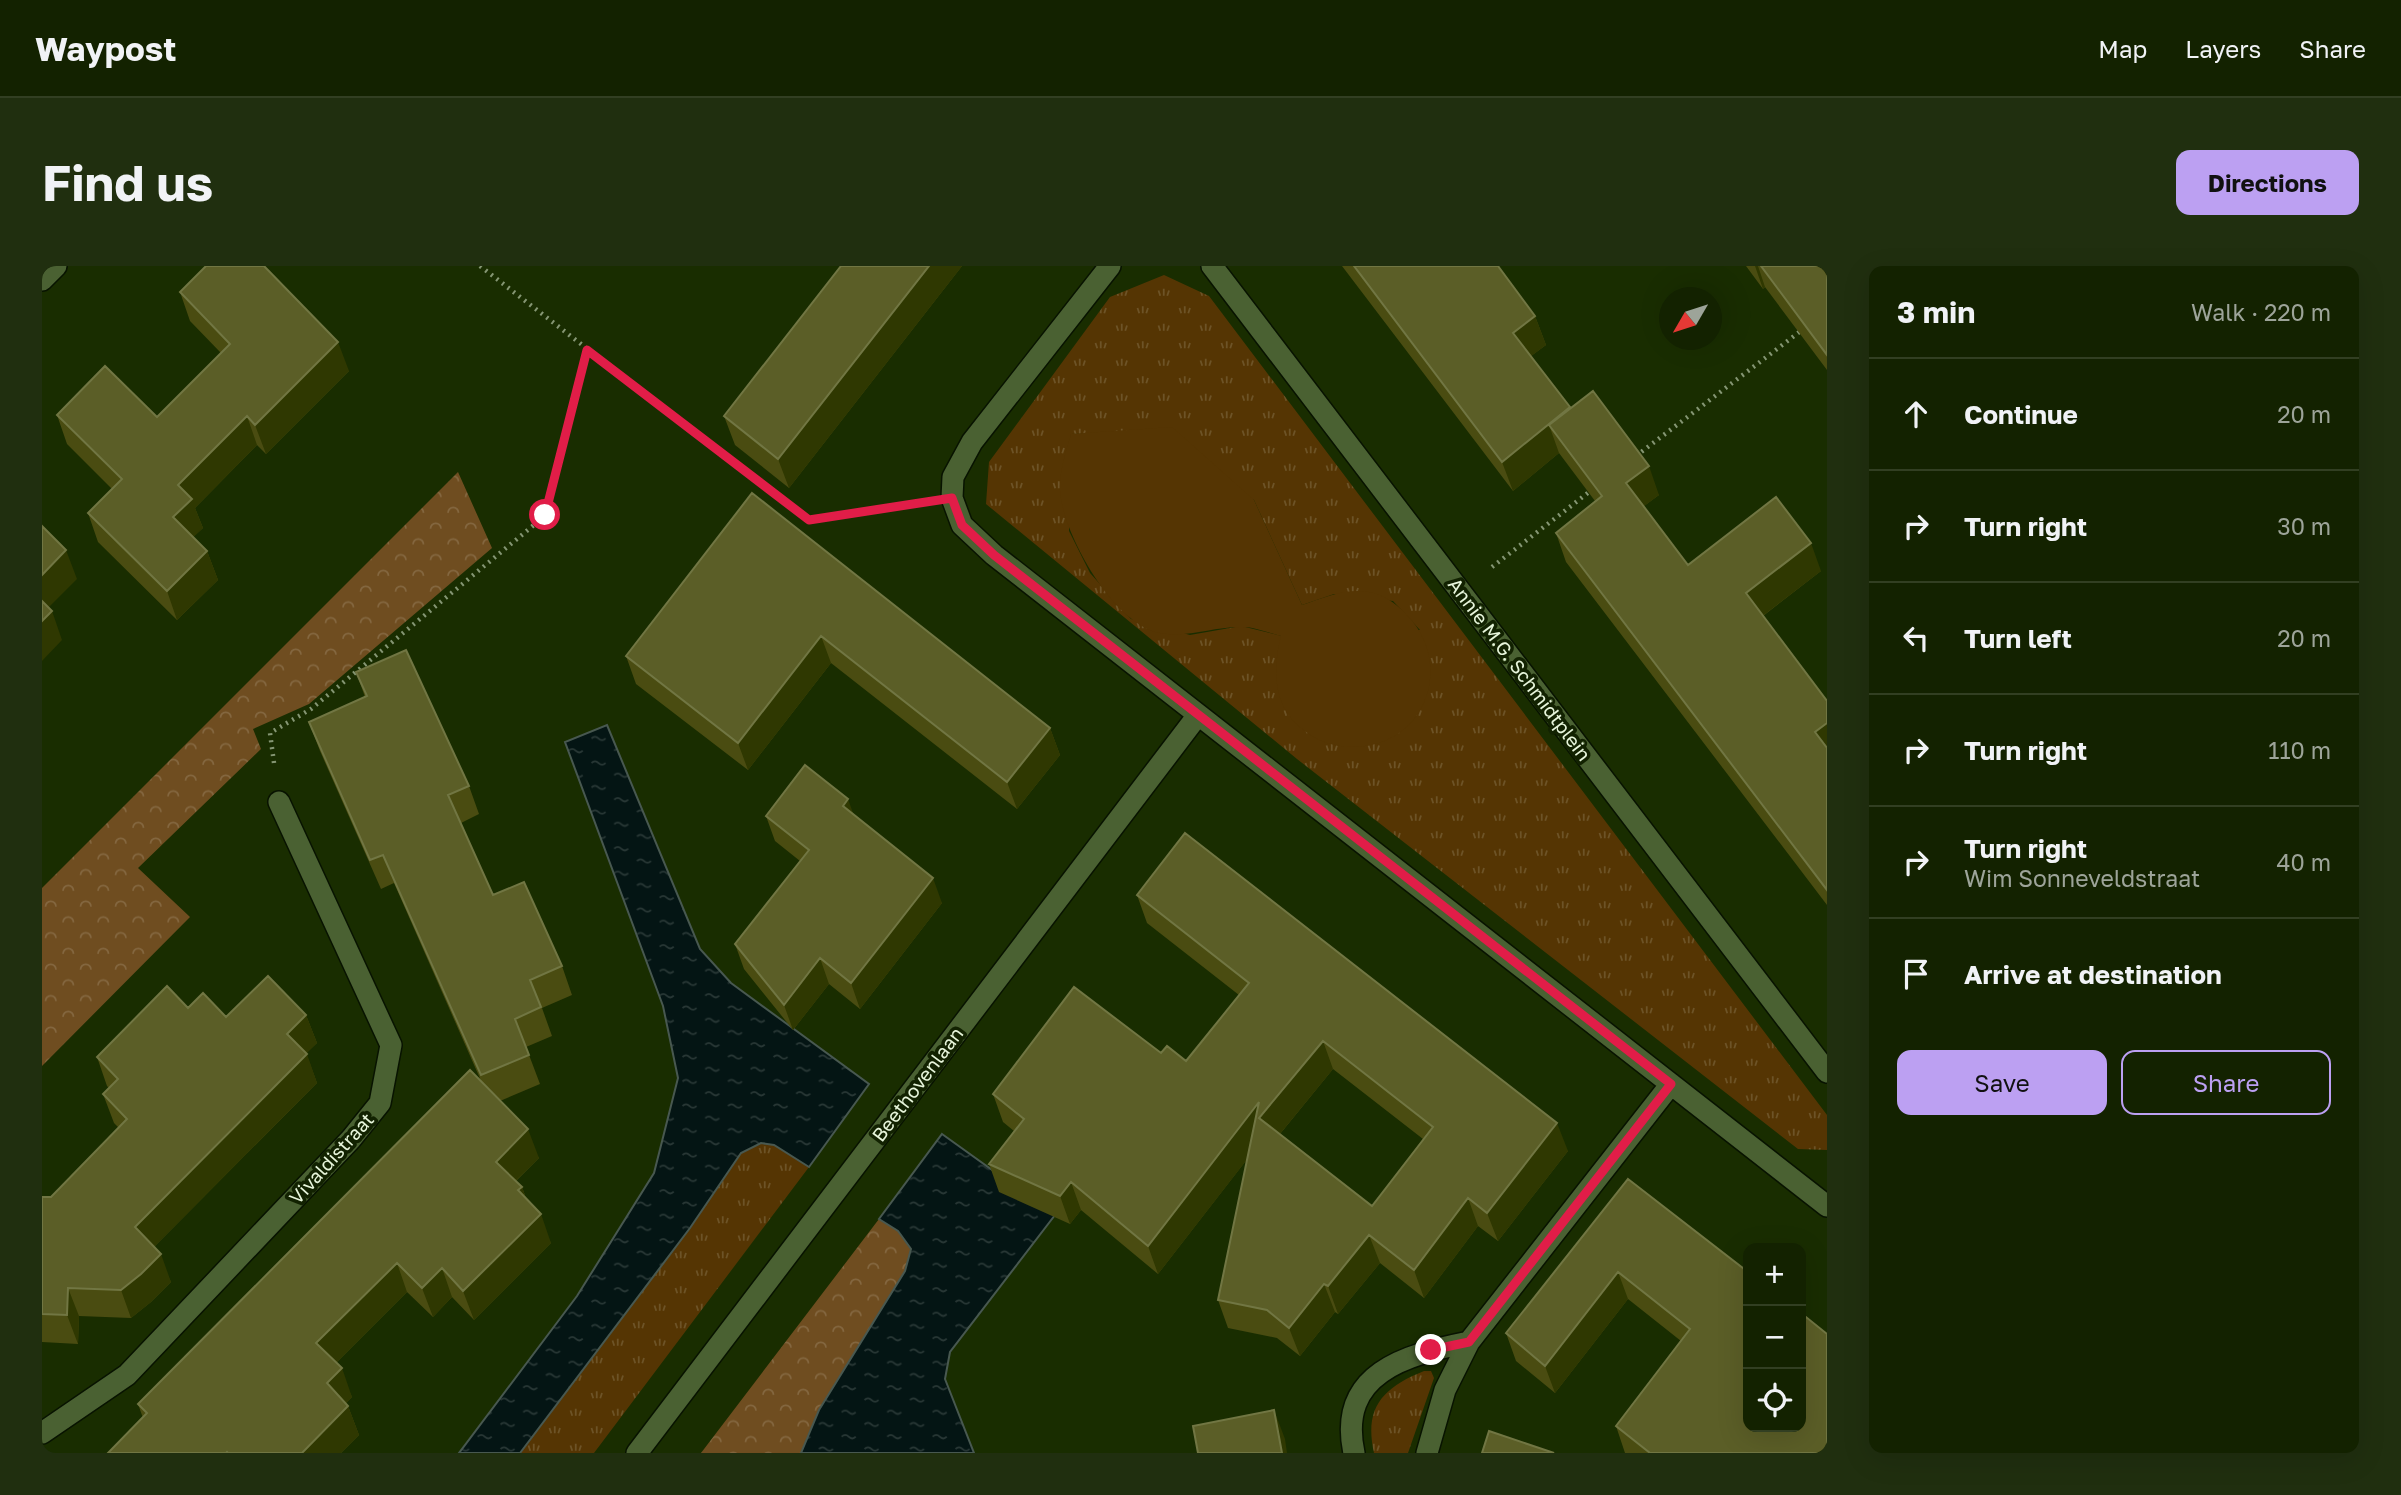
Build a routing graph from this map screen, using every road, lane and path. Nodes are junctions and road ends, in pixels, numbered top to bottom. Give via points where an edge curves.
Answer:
1 (56, 266) edge
2 (481, 266) edge
3 (1110, 266) edge
4 (1212, 266) edge
5 (42, 280) edge
6 (1805, 327) edge
7 (587, 350) junction
8 (1627, 463) edge
9 (1594, 489) edge
10 (952, 498) junction
11 (1461, 591) junction
12 (1198, 715) junction
13 (279, 802) joint
14 (1827, 1072) edge
15 (1671, 1084) junction
16 (1827, 1206) edge
17 (1469, 1342) junction
18 (42, 1433) edge
19 (637, 1453) edge
20 (1354, 1453) edge
21 (1427, 1453) edge

1 - 5 street
2 - 7 path
3 - 10 street via 972,442 953,477
4 - 11 street, Annie M.G. Schmidtplein
6 - 8 path
7 - 10 path via 809,520
7 - 13 path via 545,515 311,709 270,733
9 - 11 path
10 - 12 street via 962,525 994,555
11 - 14 street, Annie M.G. Schmidtplein
12 - 15 street
12 - 19 street, Beethovenlaan
13 - 18 street, Vivaldistraat via 391,1045 380,1103 127,1375
15 - 16 street
15 - 17 street
17 - 20 street via 1431,1350 1382,1369 1357,1395 1349,1429
17 - 21 street via 1446,1390

